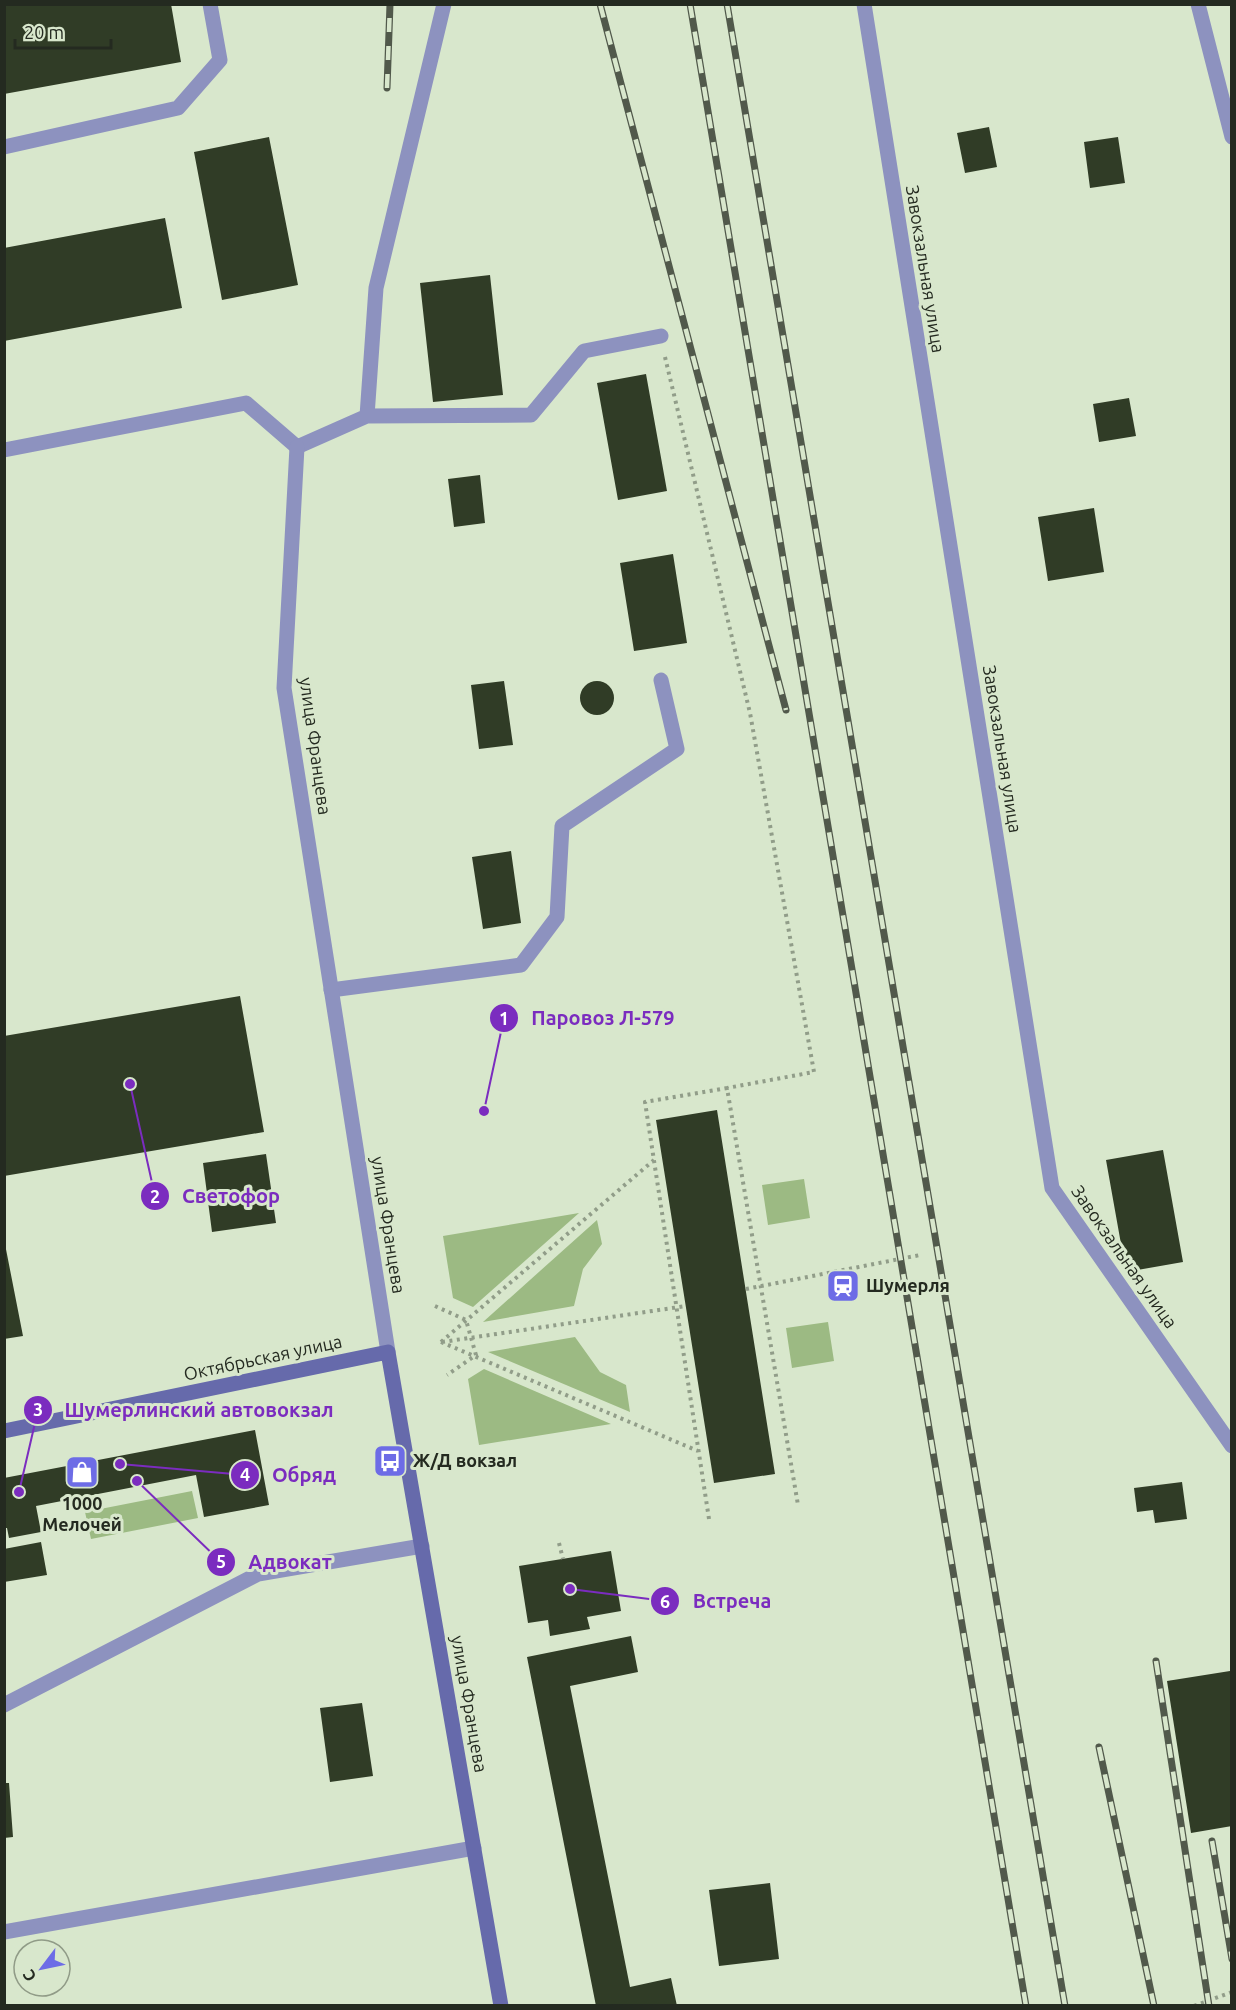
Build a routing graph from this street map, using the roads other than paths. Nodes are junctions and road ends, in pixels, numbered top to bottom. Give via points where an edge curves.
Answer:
1 (210, 4) edge
2 (444, 4) edge
3 (864, 4) edge
4 (1198, 4) edge
5 (1232, 137) edge
6 (4, 147) edge
7 (661, 336) road end
8 (367, 416) junction
9 (297, 447) junction
10 (4, 450) edge
11 (661, 680) dead end
12 (331, 990) junction
13 (388, 1352) junction
14 (4, 1431) edge
15 (1232, 1446) edge
16 (422, 1546) junction
17 (4, 1705) edge
18 (474, 1848) junction
19 (4, 1932) edge
20 (501, 2006) edge

1 - 6 street via 220,60 178,108
2 - 8 street via 376,288
3 - 15 street, Завокзальная улица via 1052,1188
4 - 5 street
7 - 8 street via 584,351 531,415
8 - 9 street
9 - 10 street via 246,403
9 - 12 street, улица Францева via 284,687
11 - 12 street via 677,749 562,826 557,917 520,965
12 - 13 street, улица Францева
13 - 14 main road, Октябрьская улица
13 - 16 main road, улица Францева
16 - 17 street via 258,1574
16 - 18 main road, улица Францева
18 - 19 street
18 - 20 main road, улица Францева

